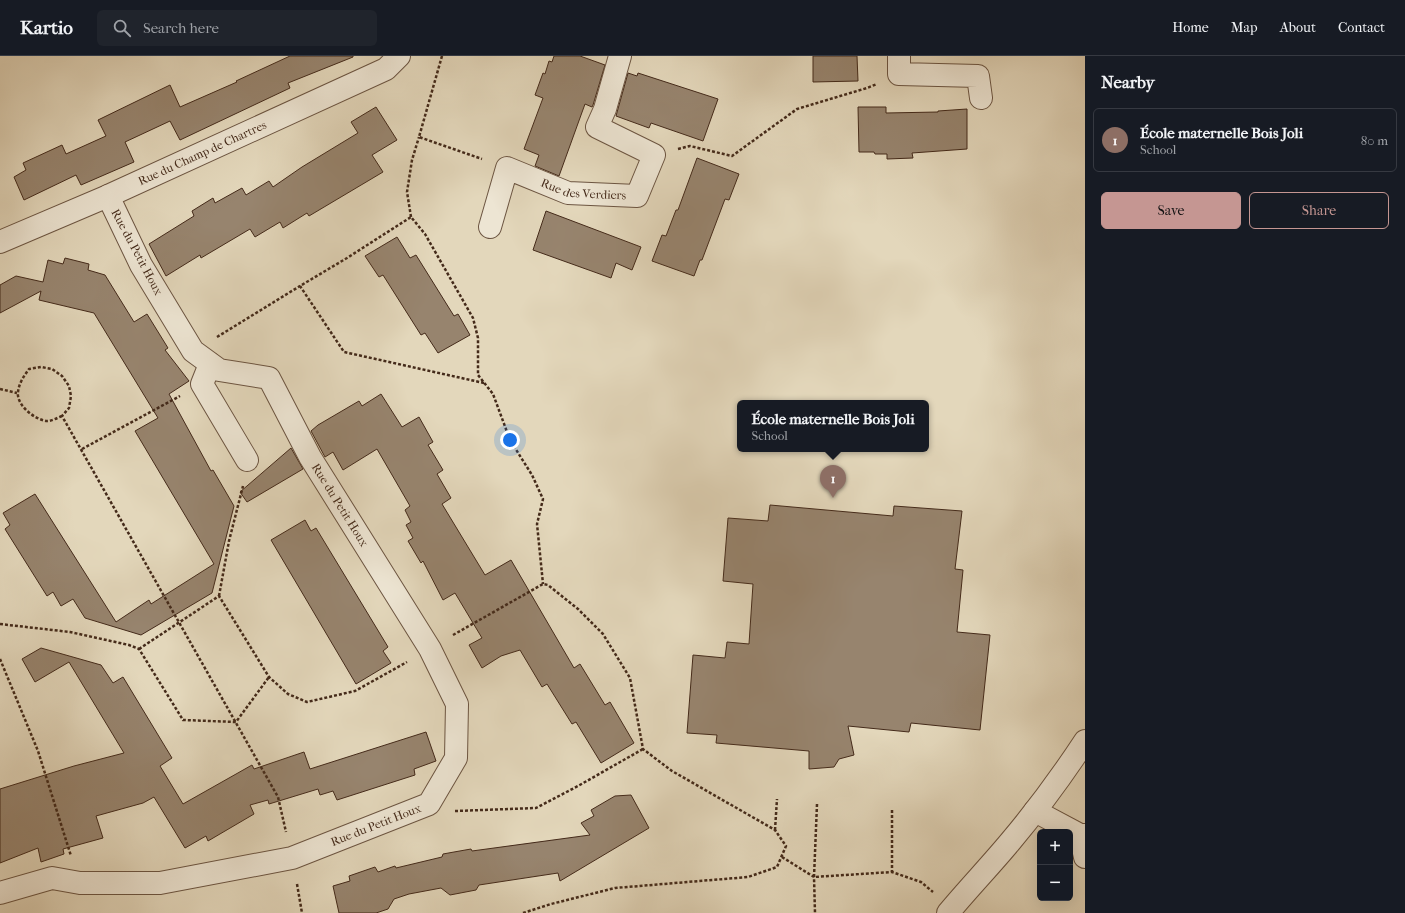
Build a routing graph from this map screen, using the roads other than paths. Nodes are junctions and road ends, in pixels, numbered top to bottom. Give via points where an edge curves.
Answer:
1 (620, 56) edge
2 (388, 60) edge
3 (899, 65) edge
4 (981, 98) dead end
5 (108, 196) junction
6 (490, 227) dead end
7 (0, 242) edge
8 (202, 366) junction
9 (248, 460) road end
10 (1085, 742) edge
11 (1035, 811) junction
12 (1083, 835) edge
13 (1085, 857) edge
14 (0, 893) edge
15 (950, 911) edge

1 - 6 street, Rue des Verdiers via 605,109 597,127 654,156 637,196 568,193 507,168
2 - 5 street, Rue du Champ de Chartres
3 - 4 street via 978,76
5 - 7 street, Rue du Champ de Chartres
5 - 8 street, Rue du Petit Houx via 141,265
8 - 9 street, Rue du Petit Houx
8 - 14 street, Rue du Petit Houx via 269,378 310,458 430,649 457,704 456,758 430,804 292,858 160,883 80,883 52,878
10 - 11 street
11 - 12 street
11 - 15 street
12 - 13 street

